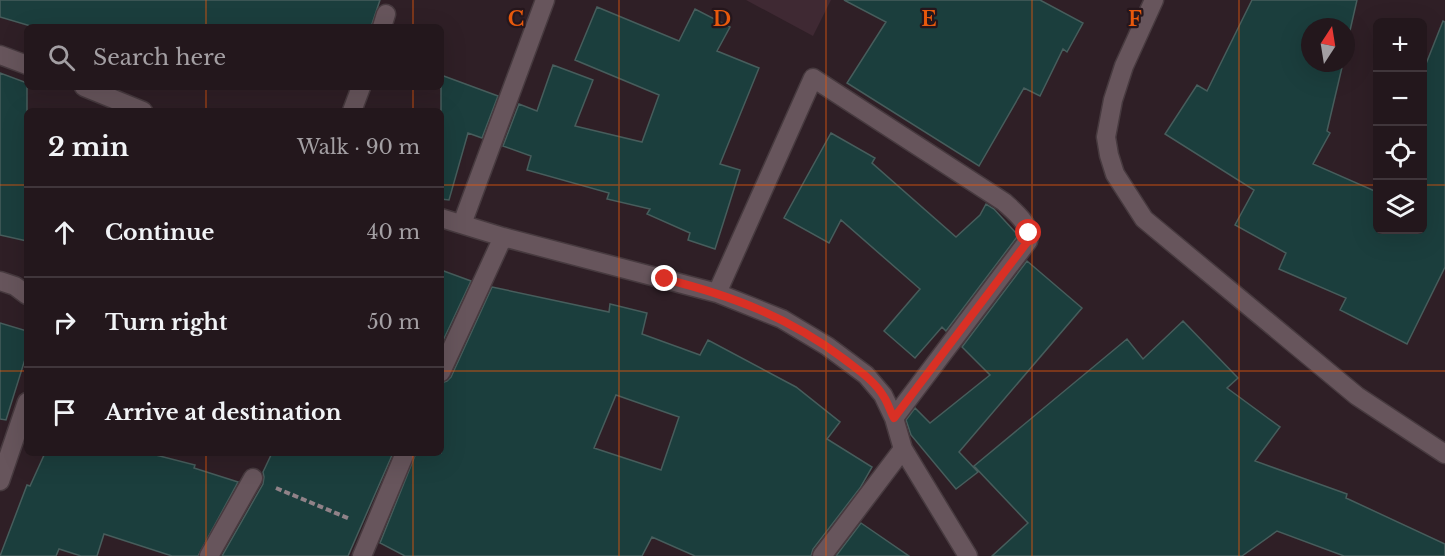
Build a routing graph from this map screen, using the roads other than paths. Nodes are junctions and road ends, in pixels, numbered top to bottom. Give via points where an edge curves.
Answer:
1 (545, 0) edge
2 (1154, 0) edge
3 (0, 55) edge
4 (24, 64) edge
5 (91, 90) edge
6 (360, 90) edge
7 (136, 108) edge
8 (353, 108) edge
9 (444, 219) edge
10 (462, 224) junction
11 (502, 237) junction
12 (0, 281) edge
13 (717, 292) junction
14 (24, 293) edge
15 (444, 365) edge
16 (24, 411) edge
17 (894, 418) junction
18 (903, 449) junction
19 (1445, 454) edge
20 (404, 456) edge
21 (253, 478) road end
22 (0, 481) edge
23 (209, 556) edge
24 (362, 556) edge
25 (822, 556) edge
26 (968, 556) edge

1 - 10 street
2 - 19 street via 1113,100 1106,137 1115,174 1144,219 1357,396
3 - 4 street
5 - 7 street
6 - 8 street
9 - 10 street
10 - 11 street
11 - 13 street
11 - 15 street
12 - 14 street
13 - 17 street via 782,319 827,346 866,375 883,395
13 - 17 street via 813,78 1004,202 1026,224 1028,241
16 - 22 street
17 - 18 street
18 - 25 street
18 - 26 street
20 - 24 street
21 - 23 street

